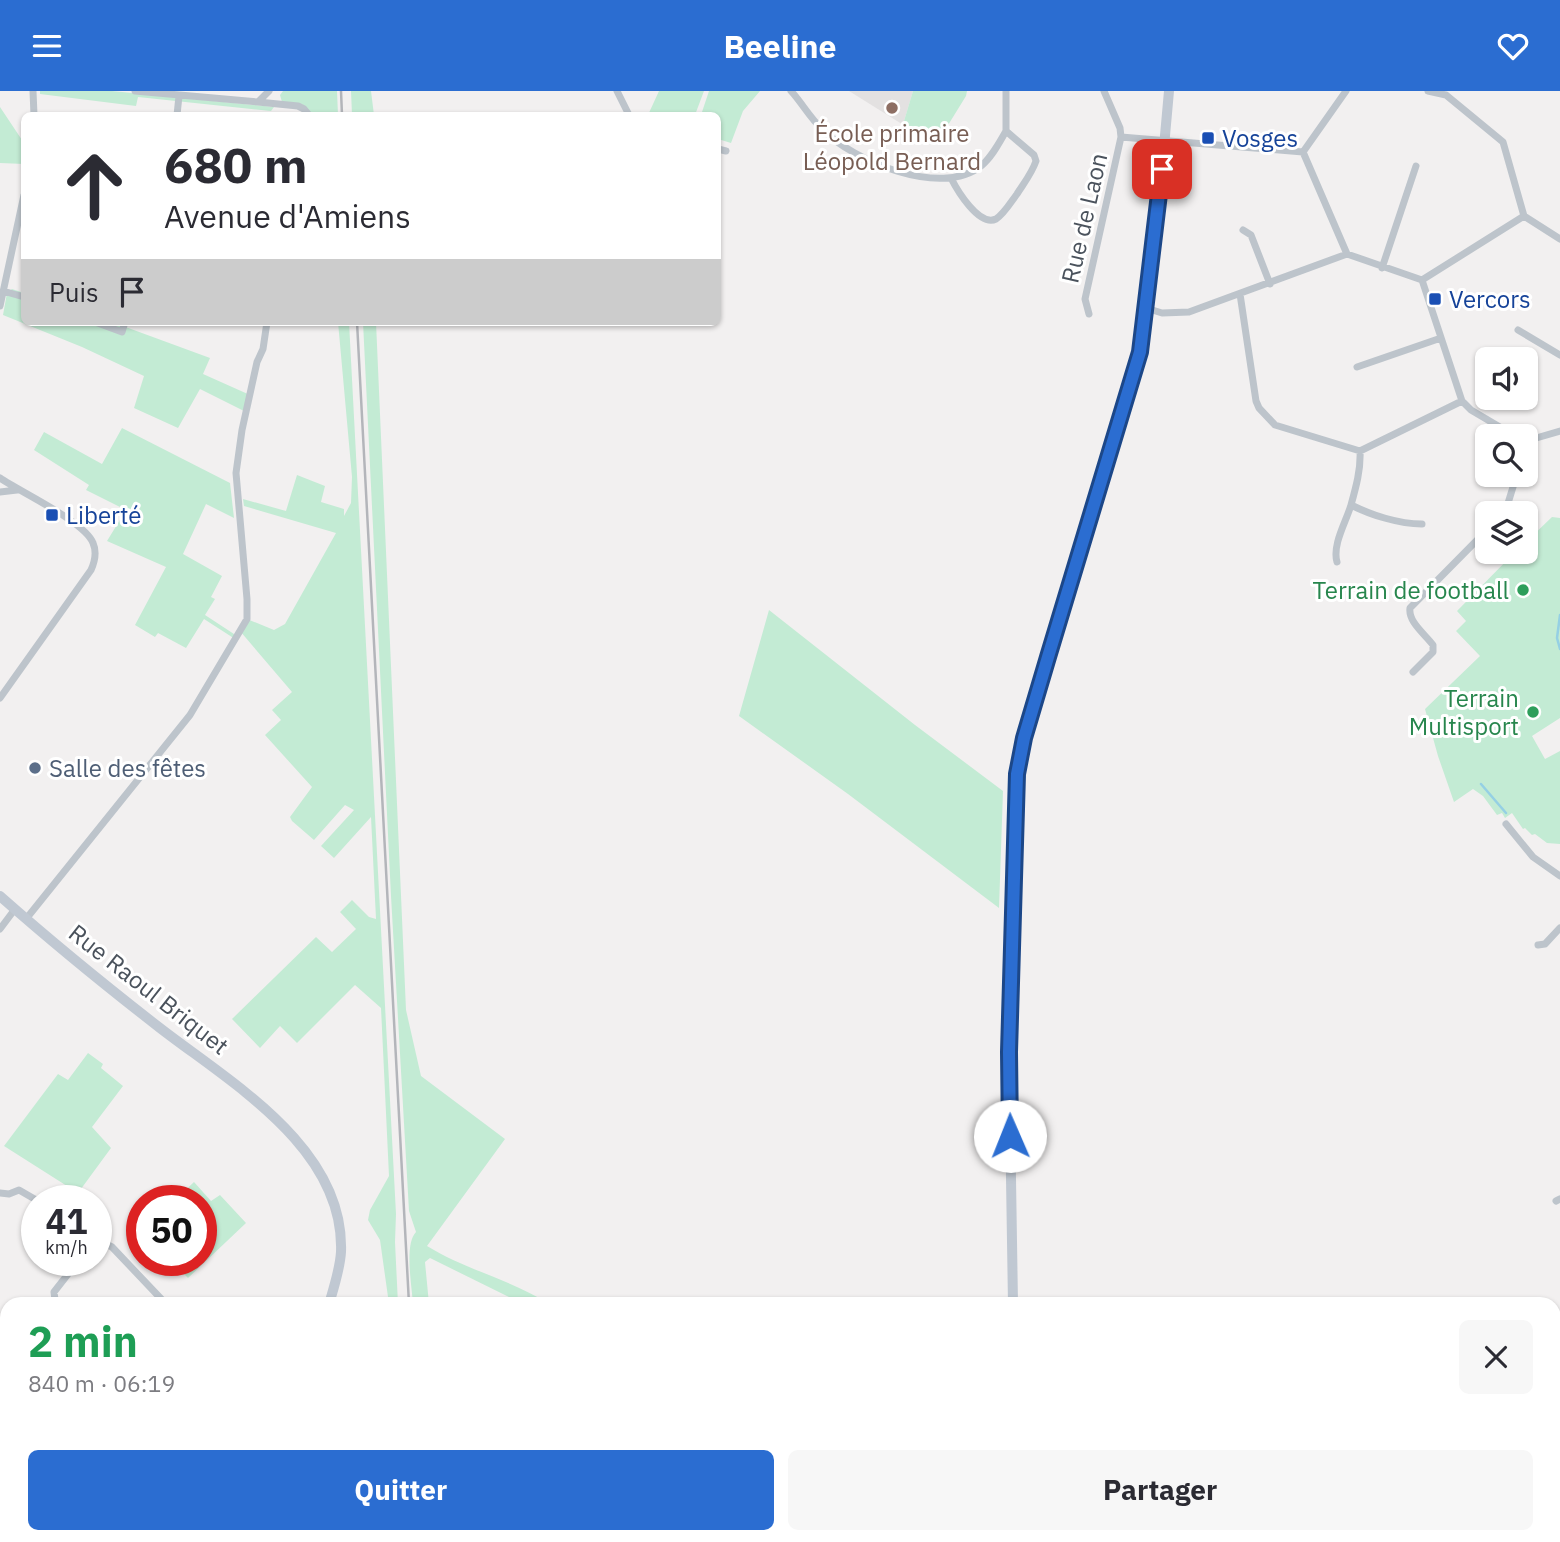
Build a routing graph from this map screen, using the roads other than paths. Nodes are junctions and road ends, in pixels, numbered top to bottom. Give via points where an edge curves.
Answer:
1 (33, 91) edge
2 (135, 91) edge
3 (161, 91) edge
4 (269, 91) edge
5 (617, 91) edge
6 (791, 91) edge
7 (1006, 91) edge
8 (1104, 91) edge
9 (1169, 91) edge
10 (1346, 91) edge
11 (1428, 91) edge
12 (176, 95) junction
13 (258, 102) junction
14 (34, 112) edge
15 (177, 112) edge
16 (305, 112) edge
17 (628, 112) edge
18 (1006, 131) junction
19 (1121, 137) junction
20 (1165, 140) junction
21 (1303, 152) junction
22 (1416, 166) dead end
23 (951, 178) junction
24 (21, 209) edge
25 (1524, 216) junction
26 (1243, 230) dead end
27 (1560, 239) edge
28 (1347, 254) junction
29 (1382, 268) junction
30 (1422, 281) junction
31 (1270, 283) junction
32 (4, 291) junction
33 (1240, 294) junction
34 (21, 296) edge
35 (0, 306) edge
36 (1146, 308) junction
37 (1089, 314) dead end
38 (106, 326) edge
39 (124, 326) edge
40 (266, 326) edge
41 (1518, 330) dead end
42 (1441, 338) junction
43 (1560, 355) edge
44 (1357, 367) dead end
45 (1462, 401) junction
46 (1495, 424) edge
47 (1560, 431) edge
48 (1538, 438) edge
49 (1360, 451) junction
50 (0, 478) edge
51 (17, 490) junction
52 (0, 492) edge
53 (1351, 505) junction
54 (1422, 524) dead end
55 (1475, 542) edge
56 (1337, 562) dead end
57 (1413, 672) dead end
58 (0, 698) edge
59 (1506, 824) dead end
60 (1560, 876) edge
61 (0, 896) edge
62 (15, 909) junction
63 (26, 919) junction
64 (0, 929) edge
65 (1560, 929) edge
66 (1538, 945) dead end
67 (21, 1191) edge
68 (0, 1193) edge
69 (112, 1248) edge
70 (66, 1276) edge
71 (56, 1297) edge
72 (159, 1297) edge
73 (331, 1297) edge
74 (1013, 1297) edge

1 - 14 street
2 - 12 street
3 - 12 street
4 - 13 street
5 - 17 street
6 - 23 street via 822,130 851,152 904,173
7 - 18 street
8 - 19 street, Rue de Laon
9 - 20 main road
10 - 21 street
11 - 25 street via 1446,95 1503,142
12 - 13 street
12 - 15 street
13 - 16 street via 298,106
18 - 23 street via 981,166
18 - 23 street via 1036,161 999,217 982,218 962,199
19 - 20 street
19 - 37 street, Rue de Laon via 1086,299
20 - 21 street
20 - 36 main road
21 - 28 street
22 - 29 street
24 - 32 street
25 - 27 street
25 - 30 street
26 - 31 street via 1251,235
28 - 29 street
28 - 31 street
29 - 30 street
30 - 42 street
31 - 33 street
32 - 34 street
32 - 35 street
33 - 36 street via 1182,313
33 - 49 street via 1259,408 1275,425
36 - 74 main road via 1139,357 1017,774 1009,1052
38 - 39 street via 122,332
40 - 63 street via 236,473 247,619 191,715
41 - 43 street
42 - 44 street
42 - 45 street
45 - 46 street
45 - 49 street
47 - 48 street
49 - 53 street
50 - 51 street
51 - 52 street
51 - 58 street via 80,527 96,555 91,570
53 - 54 street
53 - 56 street via 1336,550
55 - 57 street via 1410,608 1411,619 1433,645 1433,652
59 - 60 street via 1534,857
61 - 62 main road, Rue Raoul Briquet
62 - 63 main road, Rue Raoul Briquet
62 - 64 street
63 - 73 main road, Rue Raoul Briquet via 130,1005 246,1091 290,1135 323,1178 338,1221 341,1251
65 - 66 street
67 - 68 street
69 - 72 street
70 - 71 street via 54,1292

